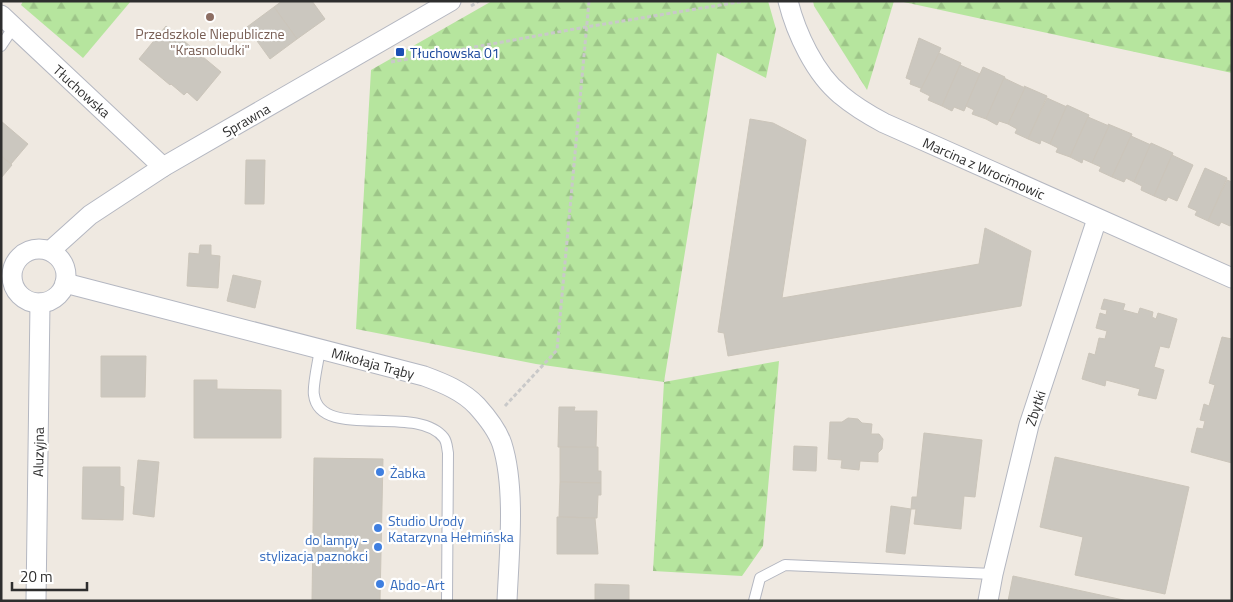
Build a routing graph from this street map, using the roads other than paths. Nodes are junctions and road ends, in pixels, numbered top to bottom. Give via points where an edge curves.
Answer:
1 (451, 1) edge
2 (788, 1) edge
3 (7, 21) edge
4 (1, 46) edge
5 (163, 167) junction
6 (1097, 219) junction
7 (50, 251) junction
8 (1232, 278) edge
9 (6, 280) edge
10 (65, 283) junction
11 (40, 303) junction
12 (320, 349) junction
13 (993, 574) junction
14 (36, 601) edge
15 (447, 601) edge
16 (507, 601) edge
17 (754, 601) edge
18 (988, 601) edge

1 - 5 street, Sprawna
2 - 6 street, Marcina z Wrocimowic via 799,36 816,66 840,95 884,123
3 - 4 lane
3 - 5 street, Tłuchowska
5 - 7 street, Sprawna via 90,215
6 - 8 street, Marcina z Wrocimowic
6 - 13 street, Zbytki via 1029,425
7 - 9 street via 31,249 22,254
7 - 10 street via 64,264
9 - 11 street via 21,297
10 - 11 street via 56,297
10 - 12 street, Mikołaja Trąby
11 - 14 street, Aluzyjna
12 - 15 lane via 314,395 321,410 336,418 419,423 436,430 445,440 448,453
12 - 16 street, Mikołaja Trąby via 447,384 477,406 490,423 501,442 507,467 510,504
13 - 17 lane via 786,565 760,578
13 - 18 street, Zbytki

